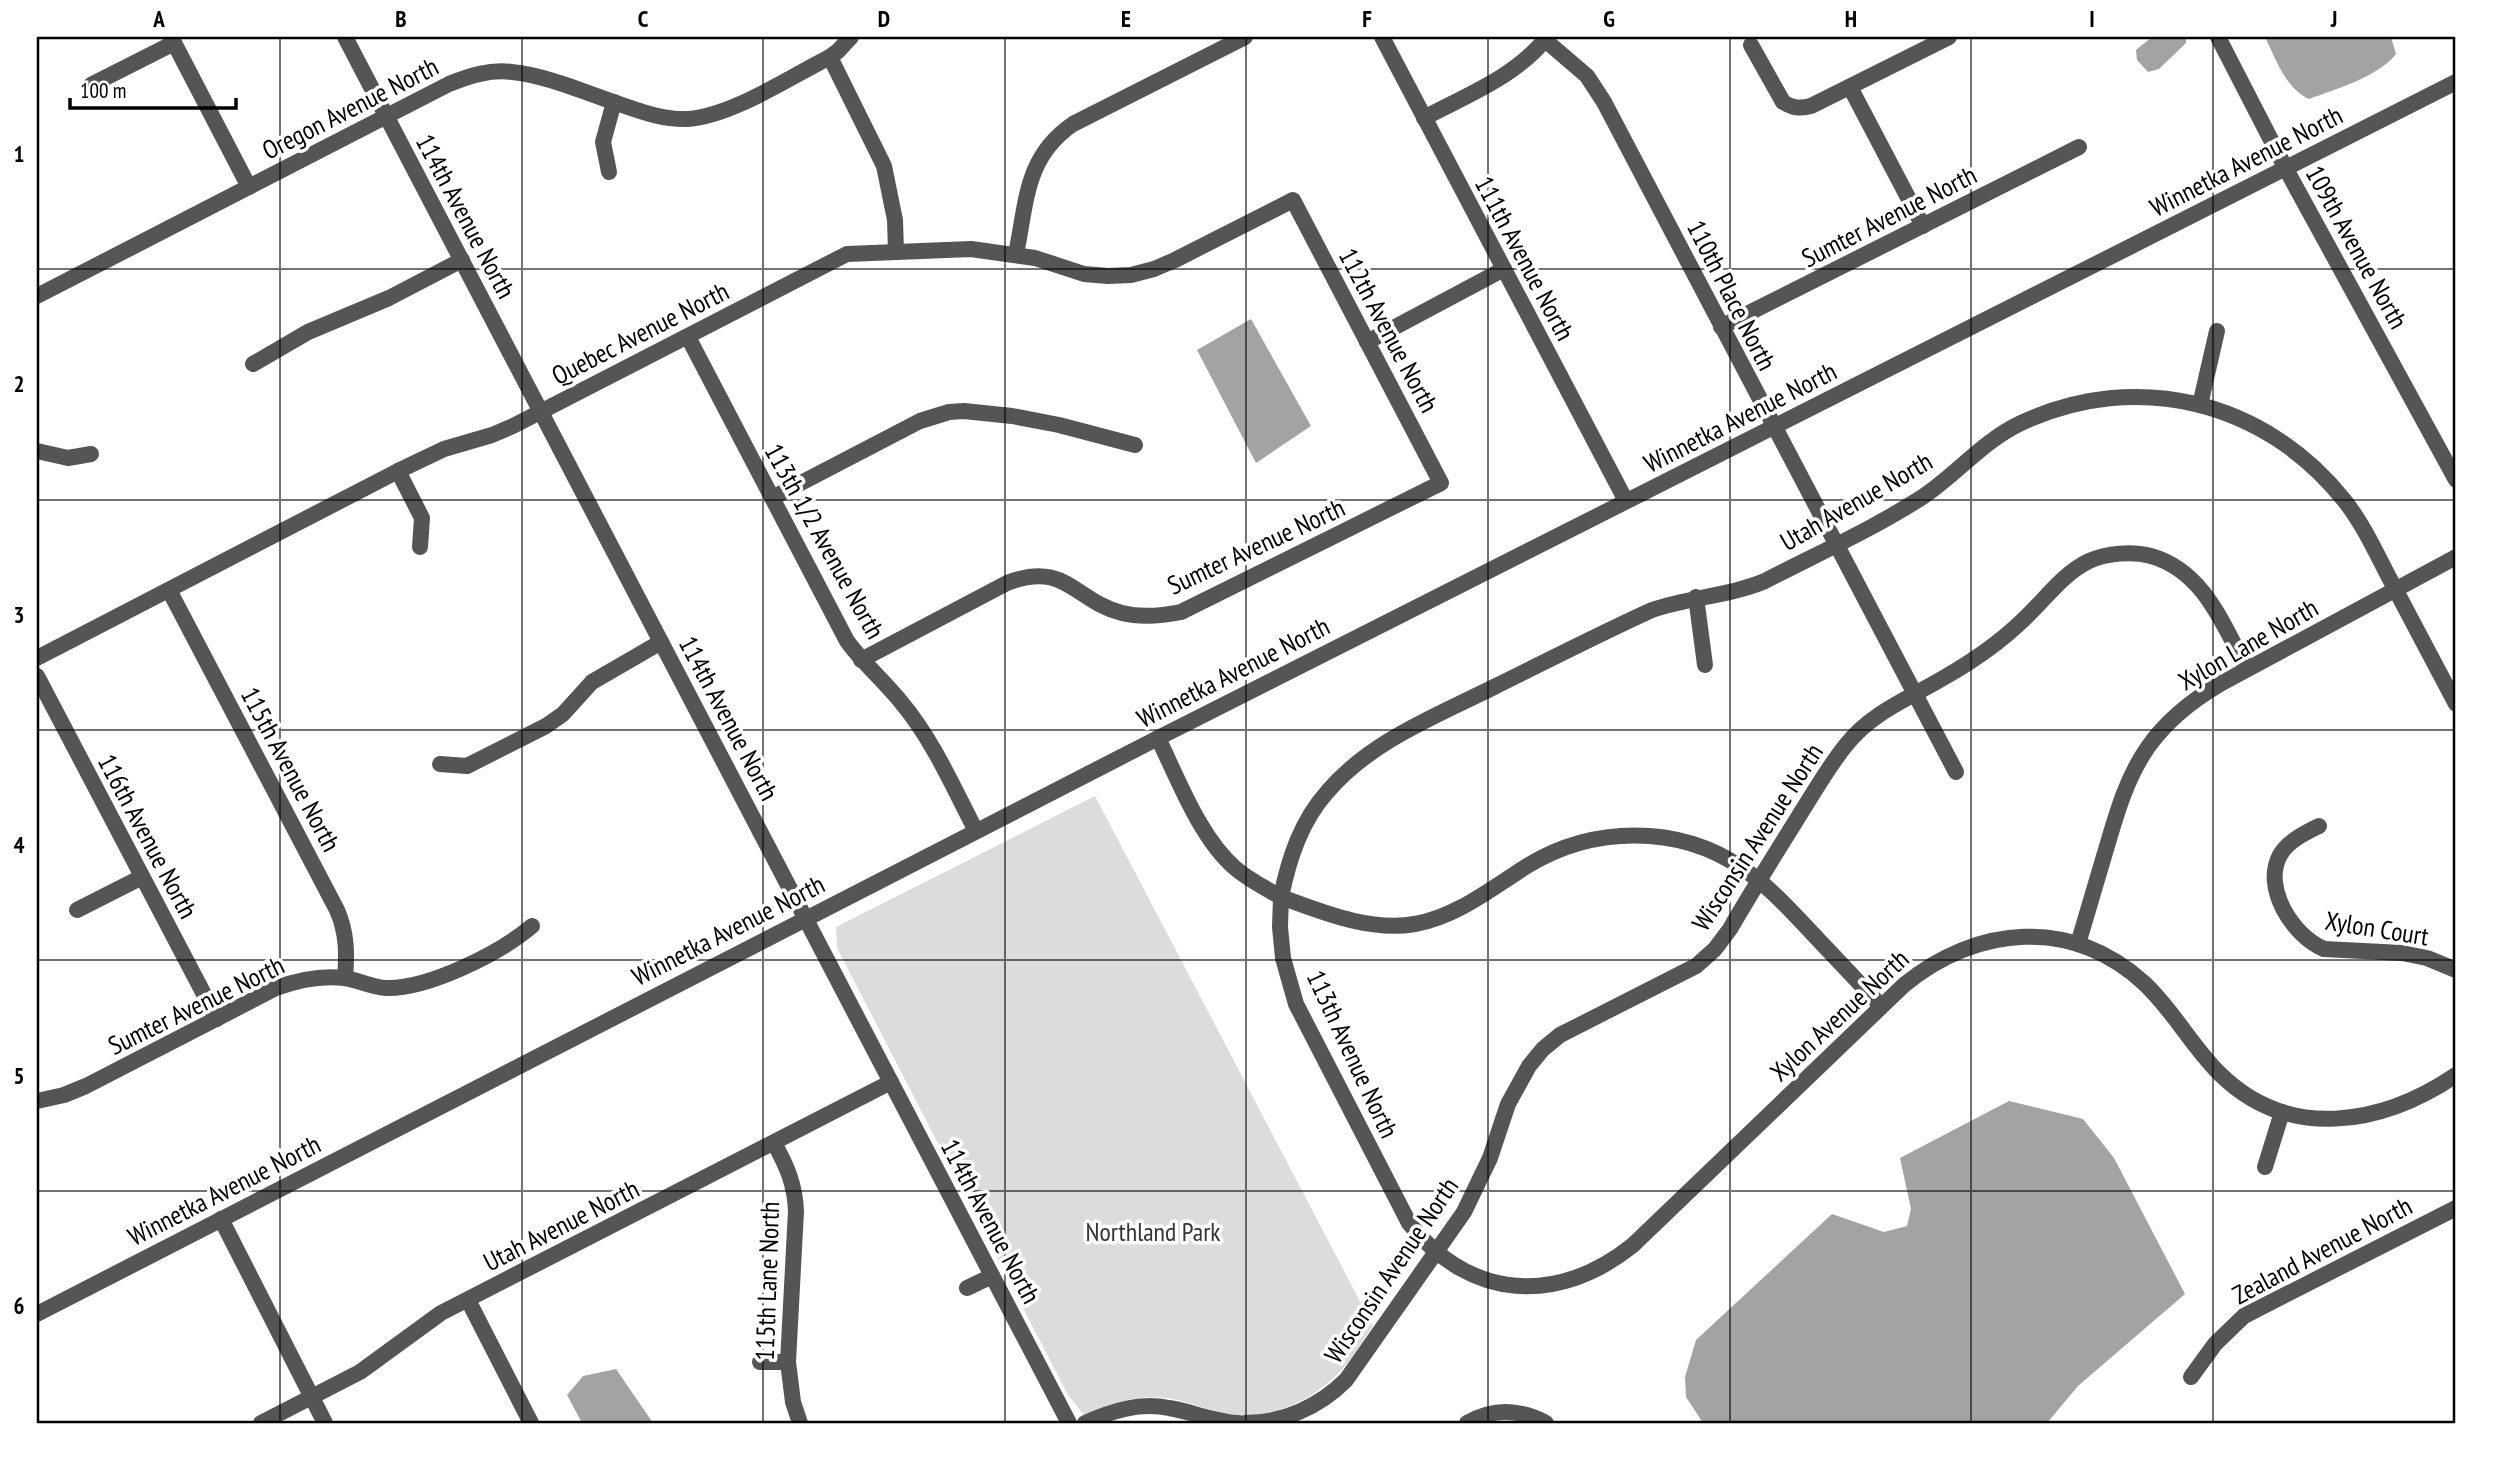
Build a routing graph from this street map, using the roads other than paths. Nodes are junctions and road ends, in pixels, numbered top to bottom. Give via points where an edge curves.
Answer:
1 (345, 37) edge
2 (851, 37) edge
3 (1245, 37) edge
4 (1382, 37) edge
5 (1949, 37) edge
6 (2218, 37) edge
7 (1546, 38) edge
8 (172, 40) edge
9 (1928, 41) edge
10 (1751, 45) dead end
11 (830, 57) junction
12 (2456, 82) edge
13 (91, 85) dead end
14 (1850, 87) junction
15 (614, 102) junction
16 (386, 116) junction
17 (1424, 118) junction
18 (2079, 147) dead end
19 (2286, 169) junction
20 (608, 172) dead end
21 (249, 187) junction
22 (1293, 200) joint
23 (1923, 226) junction
24 (896, 251) junction
25 (1016, 254) junction
26 (462, 260) junction
27 (1504, 270) junction
28 (37, 296) edge
29 (1721, 327) junction
30 (2217, 331) dead end
31 (688, 337) junction
32 (1367, 342) junction
33 (253, 364) dead end
34 (2200, 405) junction
35 (541, 411) junction
36 (1773, 428) junction
37 (1135, 445) dead end
38 (37, 451) edge
39 (90, 454) dead end
40 (398, 471) junction
41 (2456, 480) edge
42 (1441, 483) joint
43 (772, 498) junction
44 (1626, 501) junction
45 (1835, 544) junction
46 (420, 547) dead end
47 (2456, 558) edge
48 (169, 590) junction
49 (2395, 590) junction
50 (1696, 597) junction
51 (662, 642) junction
52 (37, 657) edge
53 (861, 660) junction
54 (1705, 664) dead end
55 (2247, 669) junction
56 (37, 676) edge
57 (1914, 694) junction
58 (2456, 704) edge
59 (1158, 738) junction
60 (440, 764) dead end
61 (1956, 772) dead end
62 (2319, 826) dead end
63 (975, 831) junction
64 (142, 877) junction
65 (1759, 880) junction
66 (1281, 897) junction
67 (77, 910) dead end
68 (806, 918) junction
69 (532, 926) dead end
70 (2078, 944) junction
71 (2456, 971) edge
72 (345, 978) junction
73 (1881, 1006) junction
74 (217, 1018) junction
75 (2456, 1075) edge
76 (891, 1082) junction
77 (37, 1101) edge
78 (2282, 1112) junction
79 (774, 1143) junction
80 (2265, 1167) dead end
81 (2456, 1208) edge
82 (222, 1219) junction
83 (1436, 1252) junction
84 (992, 1276) junction
85 (967, 1288) dead end
86 (468, 1300) junction
87 (37, 1314) edge
88 (760, 1362) dead end
89 (788, 1363) junction
90 (2191, 1377) dead end
91 (312, 1397) junction
92 (261, 1423) edge
93 (325, 1423) edge
94 (531, 1423) edge
95 (800, 1423) edge
96 (1069, 1423) edge
97 (1085, 1423) edge
98 (1239, 1423) edge
99 (1245, 1423) edge
100 (1467, 1423) edge
101 (1546, 1423) edge

1 - 16 street, 114th Avenue North
2 - 11 street, Oregon Avenue North
3 - 25 street via 1059,134 1037,161
4 - 17 street, 111th Avenue North
5 - 9 street
6 - 19 street, 109th Avenue North
7 - 17 street via 1497,80
7 - 29 street, 110th Place North via 1587,76 1604,103
8 - 13 street
8 - 21 street
9 - 14 street
10 - 14 street via 1777,93 1791,107 1811,106
11 - 15 street, Oregon Avenue North via 710,115 668,118
11 - 24 street via 884,166
12 - 19 street, Winnetka Avenue North
14 - 23 street
15 - 16 street, Oregon Avenue North via 532,76 490,72 449,84
15 - 20 street via 603,142
16 - 21 street, Oregon Avenue North
16 - 26 street, 114th Avenue North
17 - 27 street, 111th Avenue North
18 - 23 street, Sumter Avenue North
19 - 36 street, Winnetka Avenue North
19 - 41 street, 109th Avenue North
21 - 28 street, Oregon Avenue North
22 - 25 street, Quebec Avenue North via 1175,260 1131,275 1084,274
22 - 32 street, 112th Avenue North
23 - 29 street, Sumter Avenue North
24 - 25 street, Quebec Avenue North via 971,249
24 - 31 street, Quebec Avenue North via 836,259
26 - 33 street via 389,298 308,332
26 - 35 street, 114th Avenue North
27 - 32 street
27 - 44 street, 111th Avenue North
29 - 36 street, 110th Place North
30 - 34 street
31 - 35 street, Quebec Avenue North
31 - 43 street, 113th 1/2 Avenue North
32 - 42 street, 112th Avenue North
34 - 45 street, Utah Avenue North via 2124,396 2053,410 1989,442 1923,496
34 - 49 street, Utah Avenue North via 2264,430 2321,474 2346,502
35 - 40 street, Quebec Avenue North
35 - 51 street, 114th Avenue North
36 - 44 street, Winnetka Avenue North
36 - 45 street, 110th Place North
37 - 43 street via 1036,420 949,412 920,421
38 - 39 street via 68,458
40 - 46 street via 422,518
40 - 48 street, Quebec Avenue North
42 - 53 street, Sumter Avenue North via 1181,612 1160,616 1122,613 1060,579 1024,577
43 - 53 street, 113th 1/2 Avenue North
44 - 59 street, Winnetka Avenue North
45 - 50 street, Utah Avenue North via 1743,590
45 - 57 street, 110th Place North
47 - 49 street, Xylon Lane North
48 - 52 street, Quebec Avenue North
48 - 72 street, 115th Avenue North via 337,910 347,944
49 - 55 street, Xylon Lane North
49 - 58 street, Utah Avenue North
50 - 54 street
50 - 66 street, Utah Avenue North via 1629,620 1364,757 1325,793 1302,829
51 - 60 street via 592,682 546,726 467,765
51 - 68 street, 114th Avenue North
53 - 63 street, 113th 1/2 Avenue North via 922,731
55 - 57 street, Wisconsin Avenue North via 2200,587 2186,573 2149,555 2129,553 2109,555 2075,569 1996,644
55 - 70 street, Xylon Lane North via 2194,700 2147,748 2119,808
56 - 64 street, 116th Avenue North
57 - 61 street, 110th Place North
57 - 65 street, Wisconsin Avenue North via 1868,722 1846,744
59 - 63 street, Winnetka Avenue North
59 - 66 street via 1215,844 1233,866
62 - 71 street, Xylon Court via 2291,842 2274,870 2279,897 2303,936 2324,949 2402,953
63 - 68 street, Winnetka Avenue North
64 - 67 street
64 - 74 street, 116th Avenue North
65 - 66 street via 1691,843 1636,834 1608,836 1552,852 1440,918 1415,925 1354,921
65 - 73 street
65 - 83 street, Wisconsin Avenue North via 1715,949 1696,966 1560,1035 1543,1049 1517,1084 1478,1186
66 - 83 street, 113th Avenue North via 1283,958 1296,1004 1400,1208 1419,1237
68 - 76 street, 114th Avenue North
68 - 82 street, Winnetka Avenue North
69 - 72 street, Sumter Avenue North via 515,940 424,984 381,988
70 - 73 street, Xylon Avenue North via 2040,937 1980,942 1926,966
70 - 78 street, Xylon Avenue North via 2145,984 2220,1074 2249,1096
72 - 74 street, Sumter Avenue North via 296,980
73 - 83 street, Xylon Avenue North via 1613,1261 1567,1282 1514,1286 1472,1275
74 - 77 street, Sumter Avenue North via 86,1087
75 - 78 street, Xylon Avenue North via 2388,1111 2357,1118 2320,1119
76 - 79 street, Utah Avenue North
76 - 84 street, 114th Avenue North
78 - 80 street
79 - 86 street, Utah Avenue North
79 - 89 street, 115th Lane North via 792,1178 796,1211
81 - 90 street, Zealand Avenue North via 2244,1316
82 - 87 street, Winnetka Avenue North
82 - 91 street
83 - 99 street, Wisconsin Avenue North via 1339,1387 1301,1412
84 - 85 street
84 - 96 street, 114th Avenue North
86 - 91 street, Utah Avenue North via 420,1326 360,1372
86 - 94 street
88 - 89 street
89 - 95 street, 115th Lane North
91 - 92 street, Utah Avenue North
91 - 93 street
97 - 98 street via 1143,1405
100 - 101 street via 1501,1412 1529,1415

